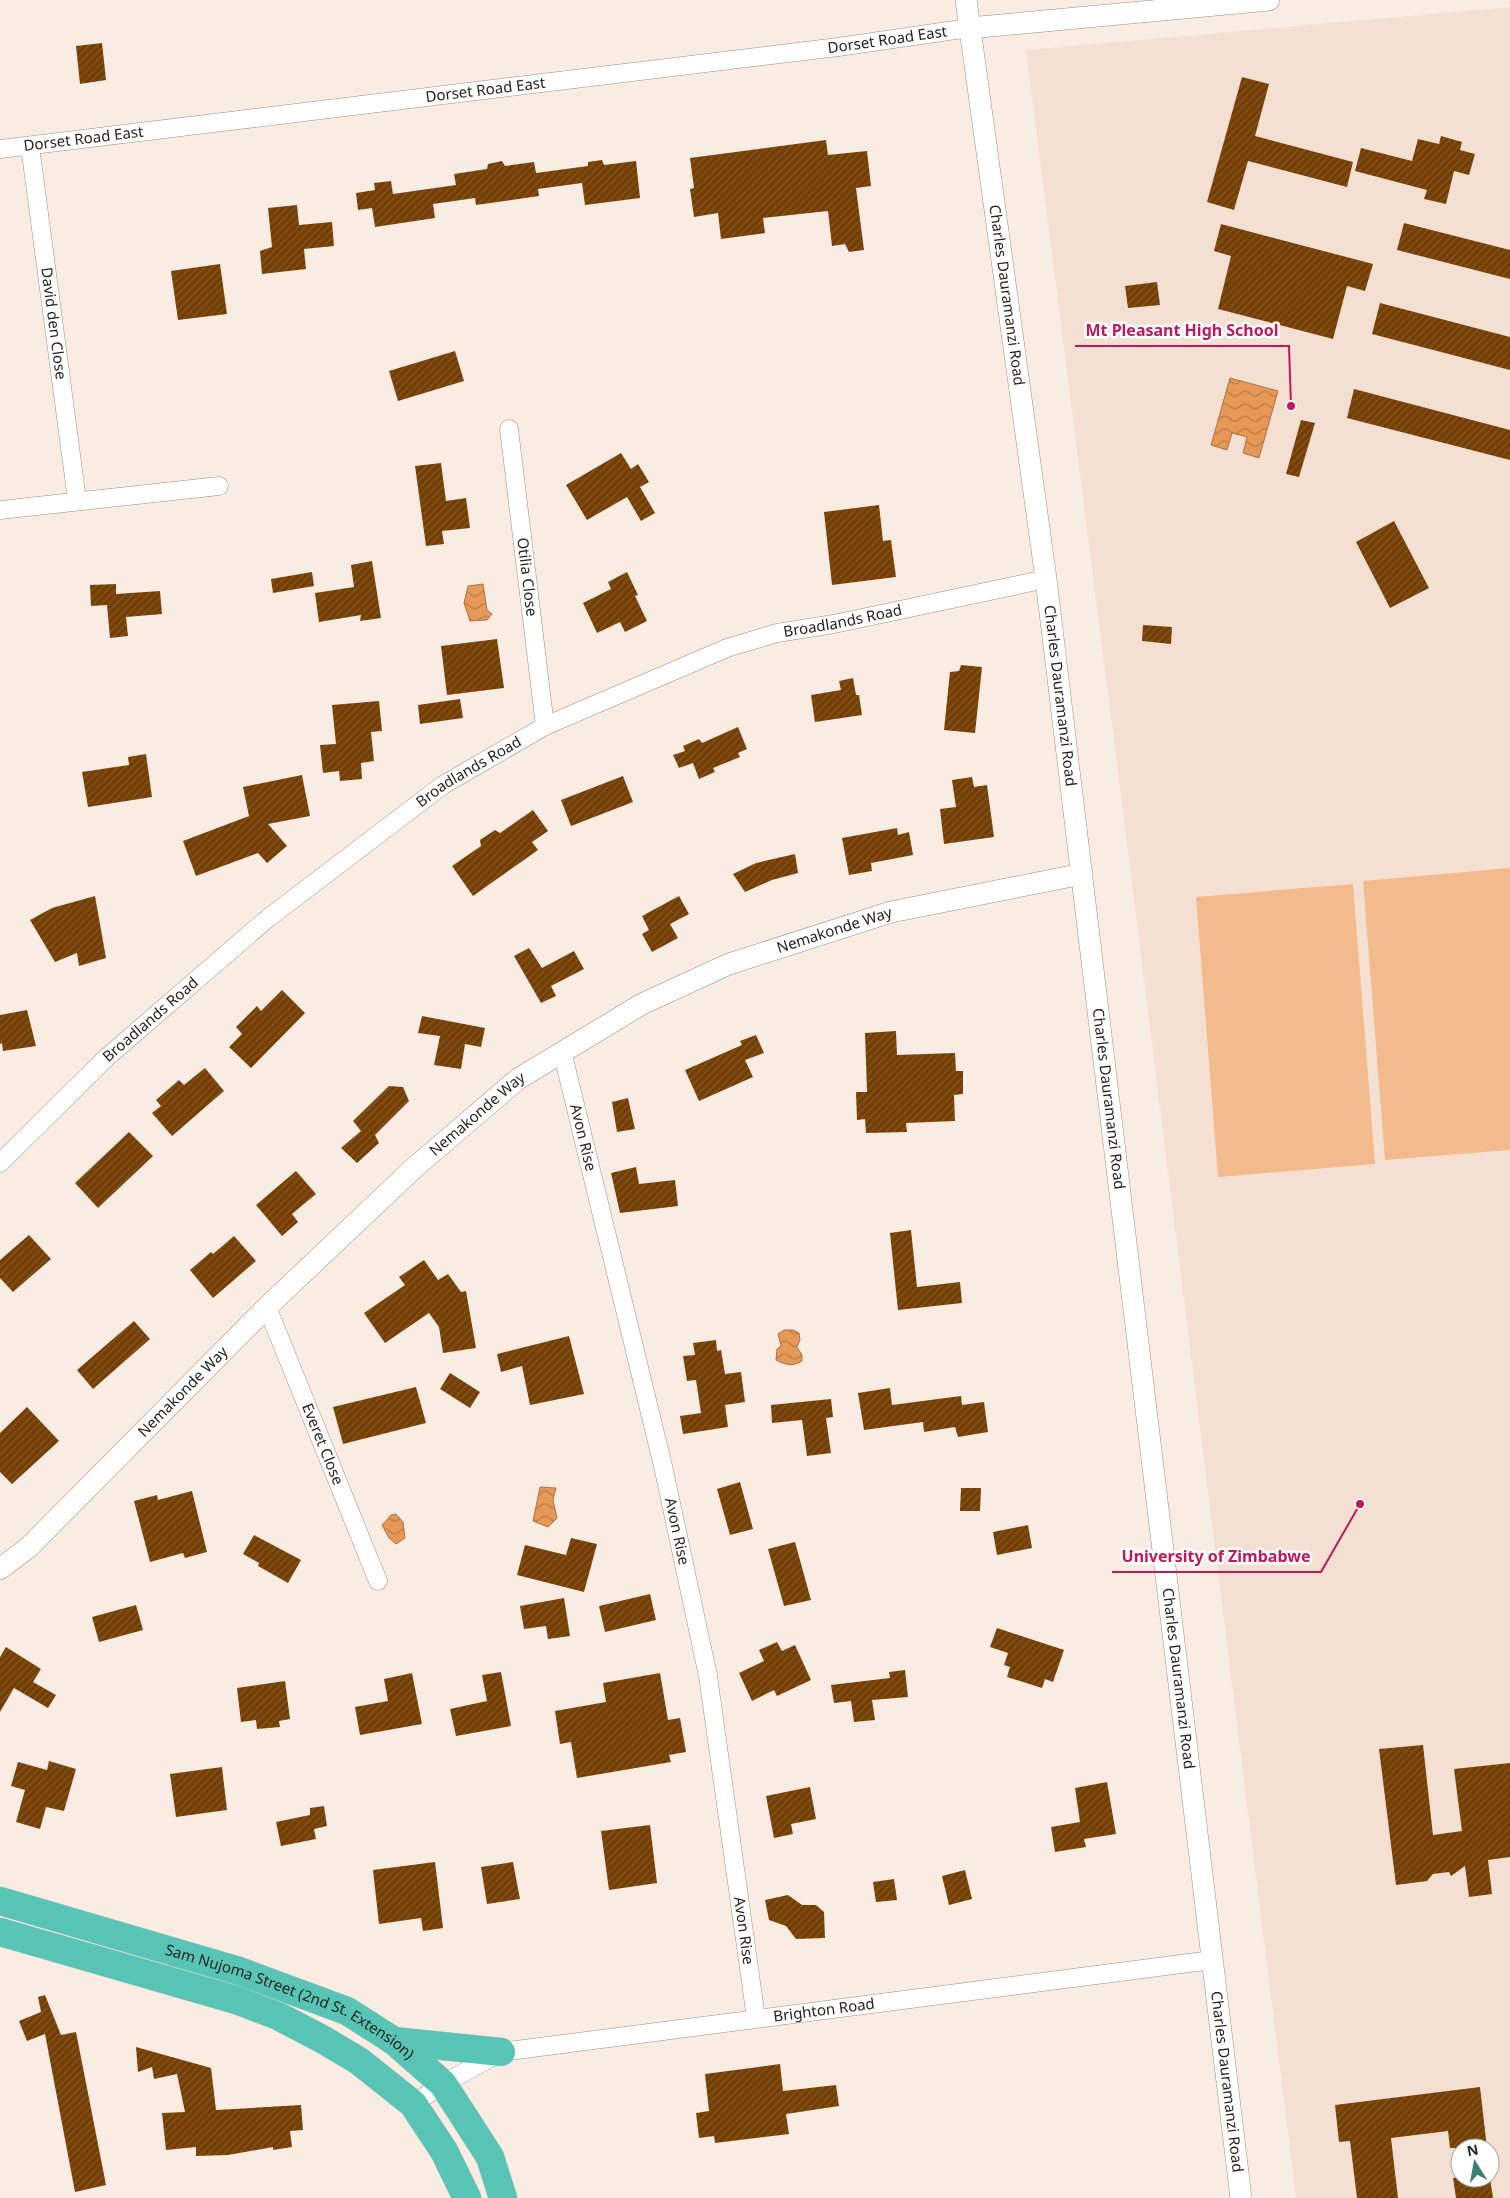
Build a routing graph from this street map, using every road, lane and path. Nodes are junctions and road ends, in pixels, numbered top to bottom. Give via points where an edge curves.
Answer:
1 (966, 0) edge
2 (1269, 0) edge
3 (969, 28) junction
4 (30, 146) junction
5 (0, 149) edge
6 (509, 429) dead end
7 (219, 486) dead end
8 (77, 500) junction
9 (0, 510) edge
10 (1046, 579) junction
11 (545, 726) junction
12 (1082, 874) junction
13 (562, 1051) junction
14 (0, 1164) edge
15 (267, 1307) junction
16 (0, 1569) edge
17 (378, 1581) dead end
18 (0, 1900) edge
19 (0, 1932) edge
20 (1212, 1960) junction
21 (756, 2018) junction
22 (394, 2041) junction
23 (500, 2052) junction
24 (443, 2084) junction
25 (413, 2104) junction
26 (467, 2198) edge
27 (502, 2198) edge
28 (1241, 2198) edge

1 - 3 street, Charles Dauramanzi Road
2 - 3 street
3 - 4 street, Dorset Road East via 838,47
3 - 10 street, Charles Dauramanzi Road
4 - 5 street, Dorset Road East
4 - 8 street, David den Close
6 - 11 street, Otilia Close
7 - 8 street
8 - 9 street
10 - 11 street, Broadlands Road via 777,633 727,648
10 - 12 street, Charles Dauramanzi Road
11 - 14 street, Broadlands Road via 443,785 267,920 106,1058
12 - 13 street, Nemakonde Way via 891,912 729,964 642,1004
12 - 20 street, Charles Dauramanzi Road
13 - 15 street, Nemakonde Way via 518,1079 414,1168
13 - 21 street, Avon Rise via 663,1466 708,1676
15 - 16 street, Nemakonde Way via 30,1547
15 - 17 street, Everet Close
18 - 22 highway, Sam Nujoma Street (2nd St. Extension) via 277,1984 347,2011
19 - 25 highway, Sam Nujoma Street (2nd St. Extension) via 236,2000 278,2016 359,2060
20 - 21 street, Brighton Road
20 - 28 street, Charles Dauramanzi Road
21 - 23 street, Brighton Road
22 - 23 highway
22 - 24 highway, Sam Nujoma Street (2nd St. Extension)
23 - 24 street, Brighton Road
24 - 25 street, Brighton Road
24 - 27 highway, Sam Nujoma Street (2nd St. Extension) via 490,2157
25 - 26 highway, Sam Nujoma Street (2nd St. Extension) via 444,2151

